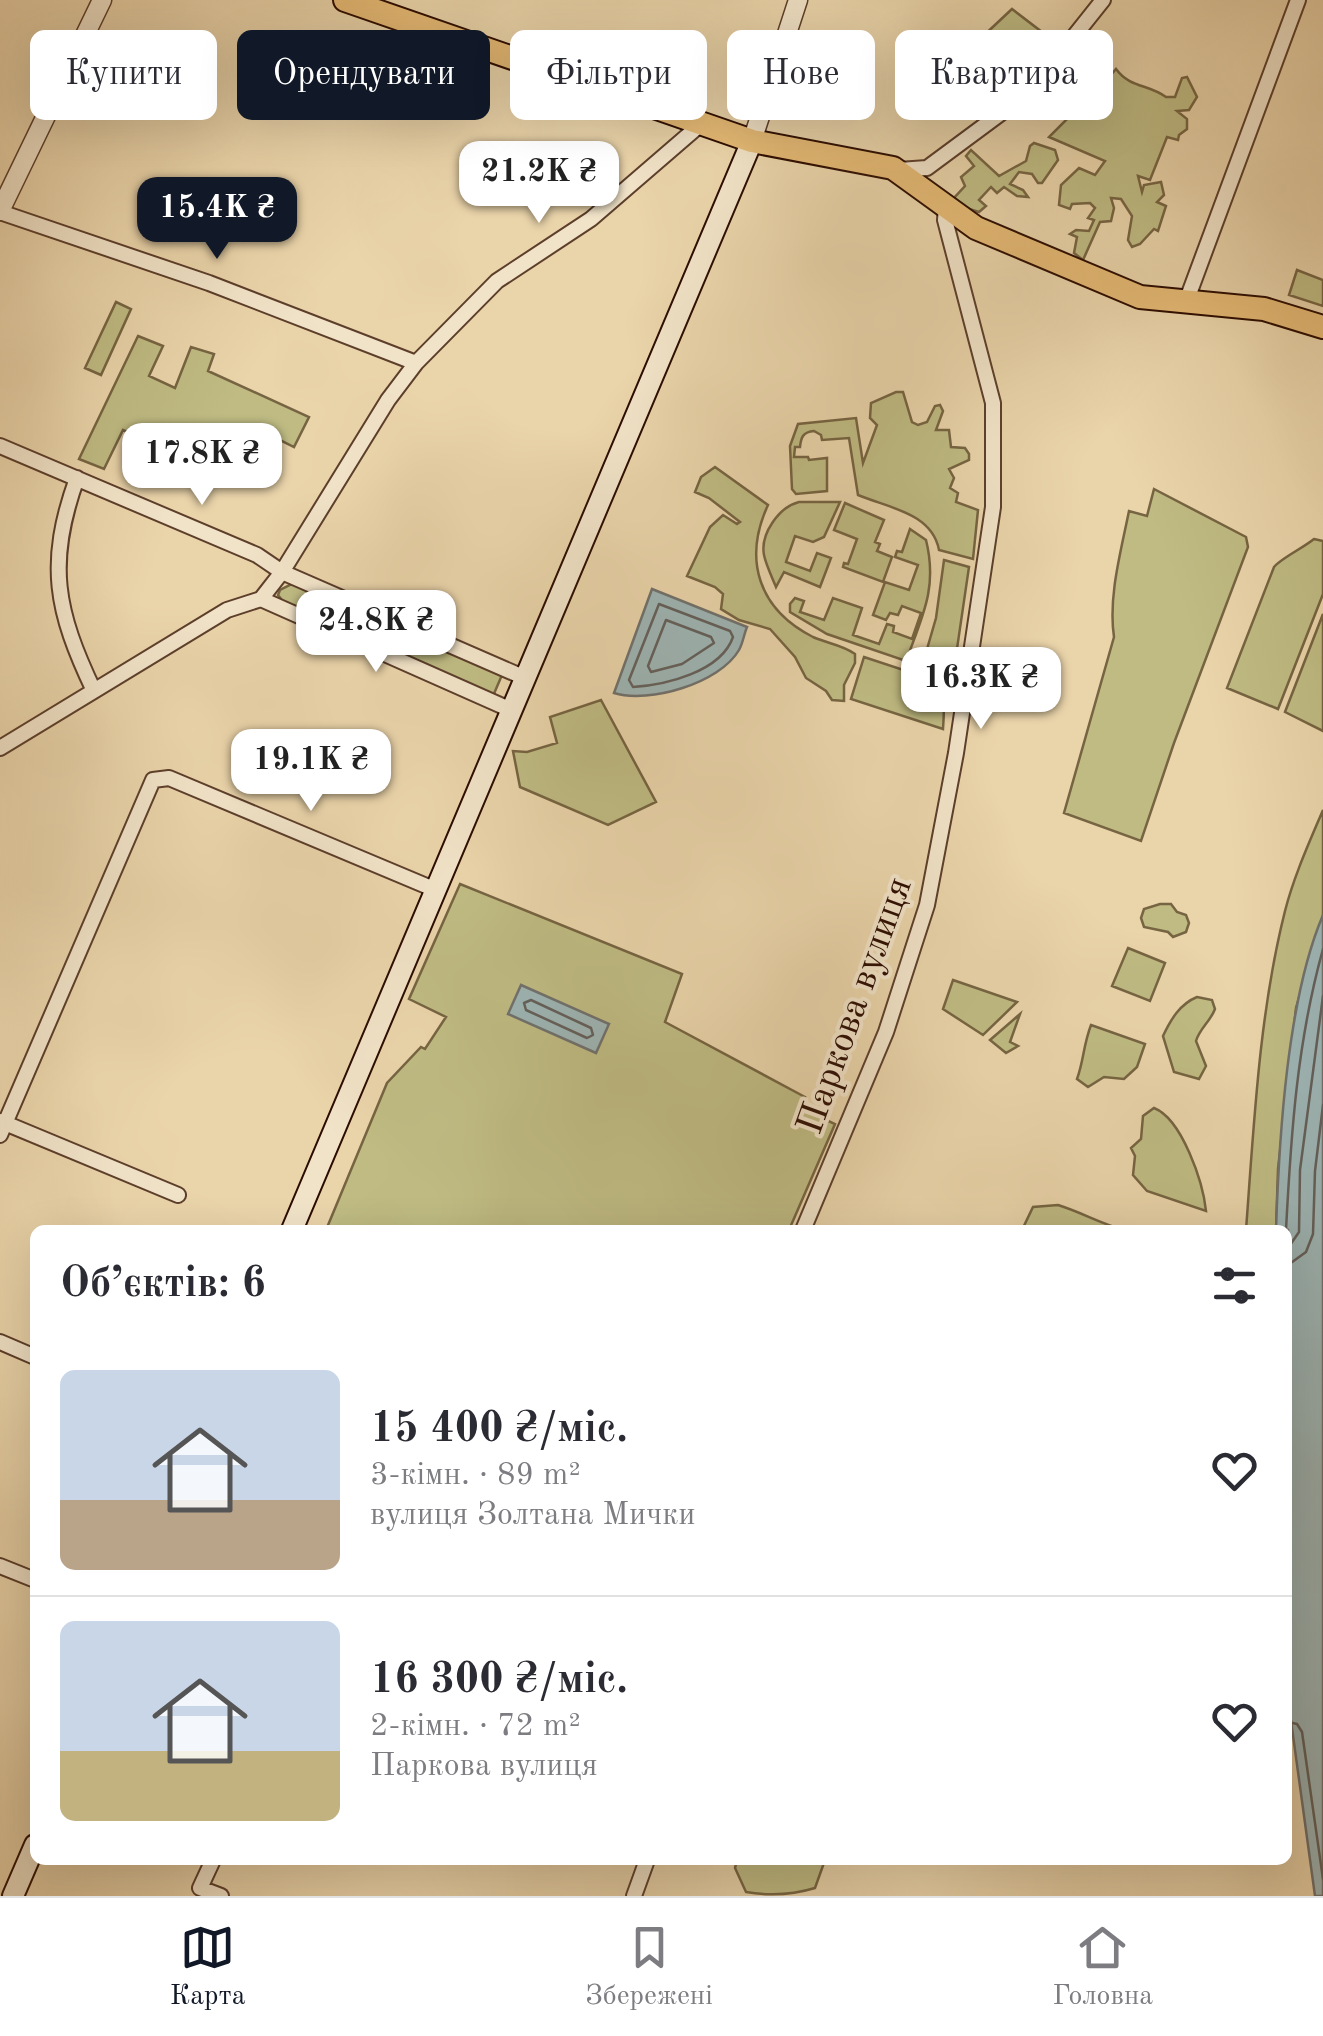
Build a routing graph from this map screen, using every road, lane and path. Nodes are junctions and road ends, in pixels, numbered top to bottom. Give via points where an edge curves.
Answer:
1 (102, 0) edge
2 (345, 0) edge
3 (798, 0) edge
4 (1103, 0) edge
5 (1298, 0) edge
6 (701, 124) junction
7 (752, 141) junction
8 (899, 170) junction
9 (946, 206) junction
10 (0, 212) edge
11 (1186, 302) junction
12 (1323, 327) edge
13 (416, 364) junction
14 (0, 446) edge
15 (76, 478) junction
16 (282, 572) junction
17 (262, 599) junction
18 (523, 677) junction
19 (94, 691) junction
20 (509, 710) junction
21 (0, 748) edge
22 (436, 890) junction
23 (2, 1126) edge
24 (178, 1196) dead end
25 (294, 1225) edge
26 (805, 1225) edge
27 (0, 1342) edge
28 (30, 1355) edge
29 (0, 1566) edge
30 (30, 1578) edge
31 (30, 1857) edge
32 (211, 1865) edge
33 (645, 1865) edge
34 (14, 1896) edge
35 (220, 1896) edge
36 (634, 1896) edge

1 - 10 street
2 - 6 main road
3 - 7 street
4 - 8 street via 1008,108 928,168
5 - 11 street
6 - 7 main road
6 - 13 street via 591,218 497,281
7 - 8 main road
7 - 18 main road
8 - 9 main road
9 - 11 main road via 976,228 1114,289
9 - 26 street, Паркова вулиця via 944,220 993,403 992,507 927,905 886,1032
10 - 13 street via 209,282
11 - 12 main road via 1264,309
13 - 16 street
14 - 15 street
15 - 16 street via 257,555
15 - 19 street via 57,562 65,621
16 - 17 street
16 - 18 street
17 - 19 street via 227,610
17 - 20 street
18 - 20 main road
19 - 21 street
20 - 22 main road
22 - 23 street via 170,778 153,780
22 - 25 main road
23 - 24 street
27 - 28 street
29 - 30 street
31 - 34 main road
32 - 35 street via 200,1888
33 - 36 street

